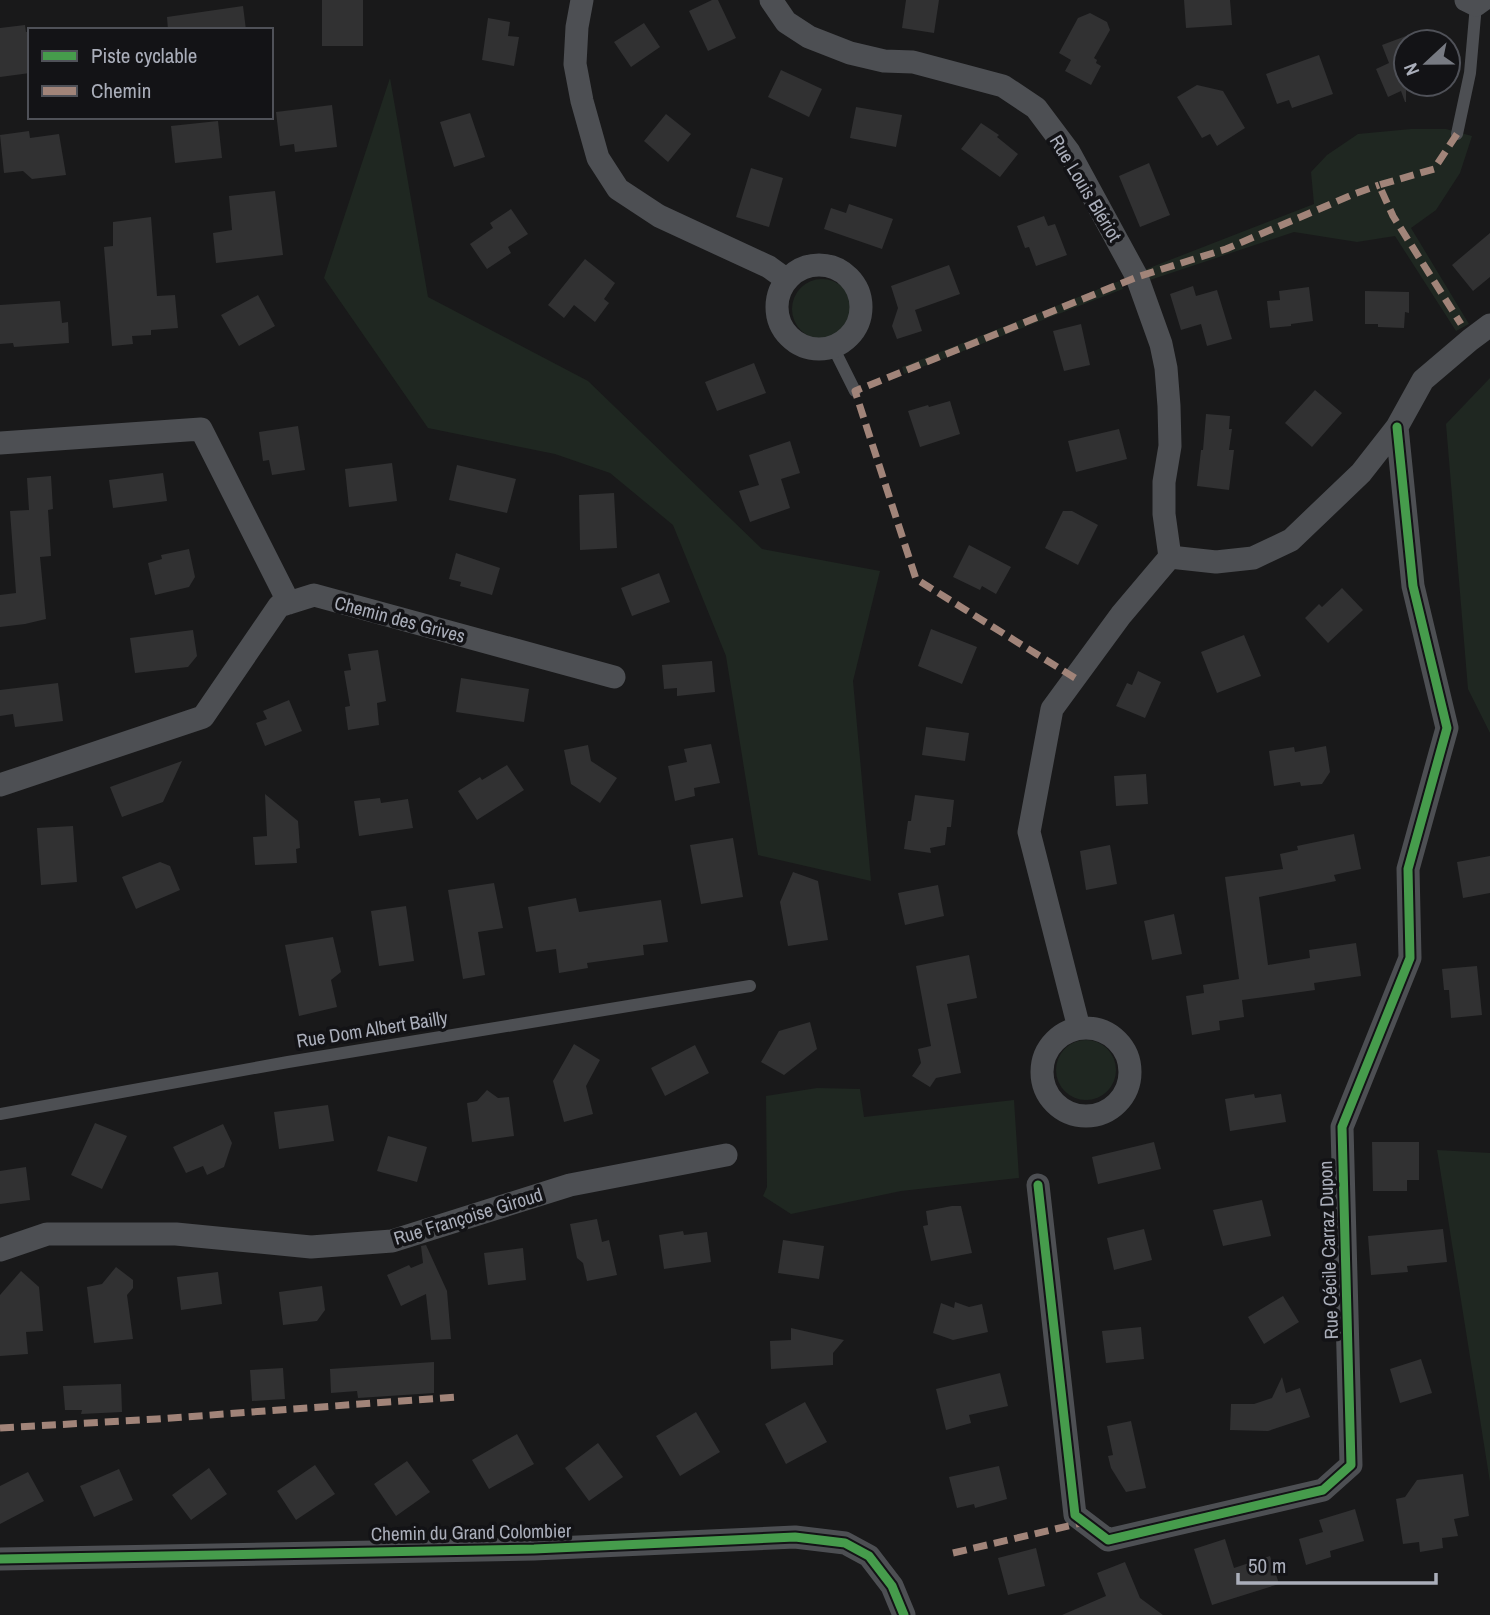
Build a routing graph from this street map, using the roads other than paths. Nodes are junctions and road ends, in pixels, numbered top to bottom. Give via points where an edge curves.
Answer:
1 (582, 0) edge
2 (771, 0) edge
3 (1475, 2) edge
4 (1457, 134) dead end
5 (787, 280) junction
6 (1490, 325) edge
7 (833, 347) junction
8 (855, 391) dead end
9 (1397, 427) junction
10 (0, 443) edge
11 (1170, 557) junction
12 (289, 603) junction
13 (614, 677) dead end
14 (0, 785) edge
15 (750, 986) dead end
16 (1079, 1028) dead end
17 (0, 1114) edge
18 (726, 1156) dead end
19 (1038, 1185) dead end
20 (0, 1250) edge
21 (0, 1559) edge
22 (904, 1615) edge

1 - 5 street via 575,64 598,158 618,189 659,216 769,267
2 - 11 street, Rue Louis Blériot via 786,22 850,53 913,62 1003,86 1036,108 1069,152 1137,277 1161,344 1170,446 1164,514
3 - 4 lane via 1470,73
5 - 7 street via 777,305 785,331 806,347
5 - 7 street via 797,270 825,264 850,277 862,302 861,316 850,335
6 - 9 street via 1423,380
7 - 8 lane
9 - 11 street via 1361,473 1292,540 1254,558 1216,562
9 - 19 street, Rue Cécile Carraz Dupon via 1413,586 1447,728 1408,869 1410,958 1342,1126 1351,1465 1323,1490 1108,1540 1075,1516
10 - 12 street via 201,429
11 - 16 street via 1052,709 1029,832
12 - 13 street, Chemin des Grives via 314,595
12 - 14 street via 279,606 203,717
15 - 17 lane, Rue Dom Albert Bailly
18 - 20 street, Rue Françoise Giroud via 570,1185 392,1241 311,1247 176,1234 47,1234
21 - 22 street, Chemin du Grand Colombier via 534,1549 795,1537 845,1543 869,1556 892,1586

